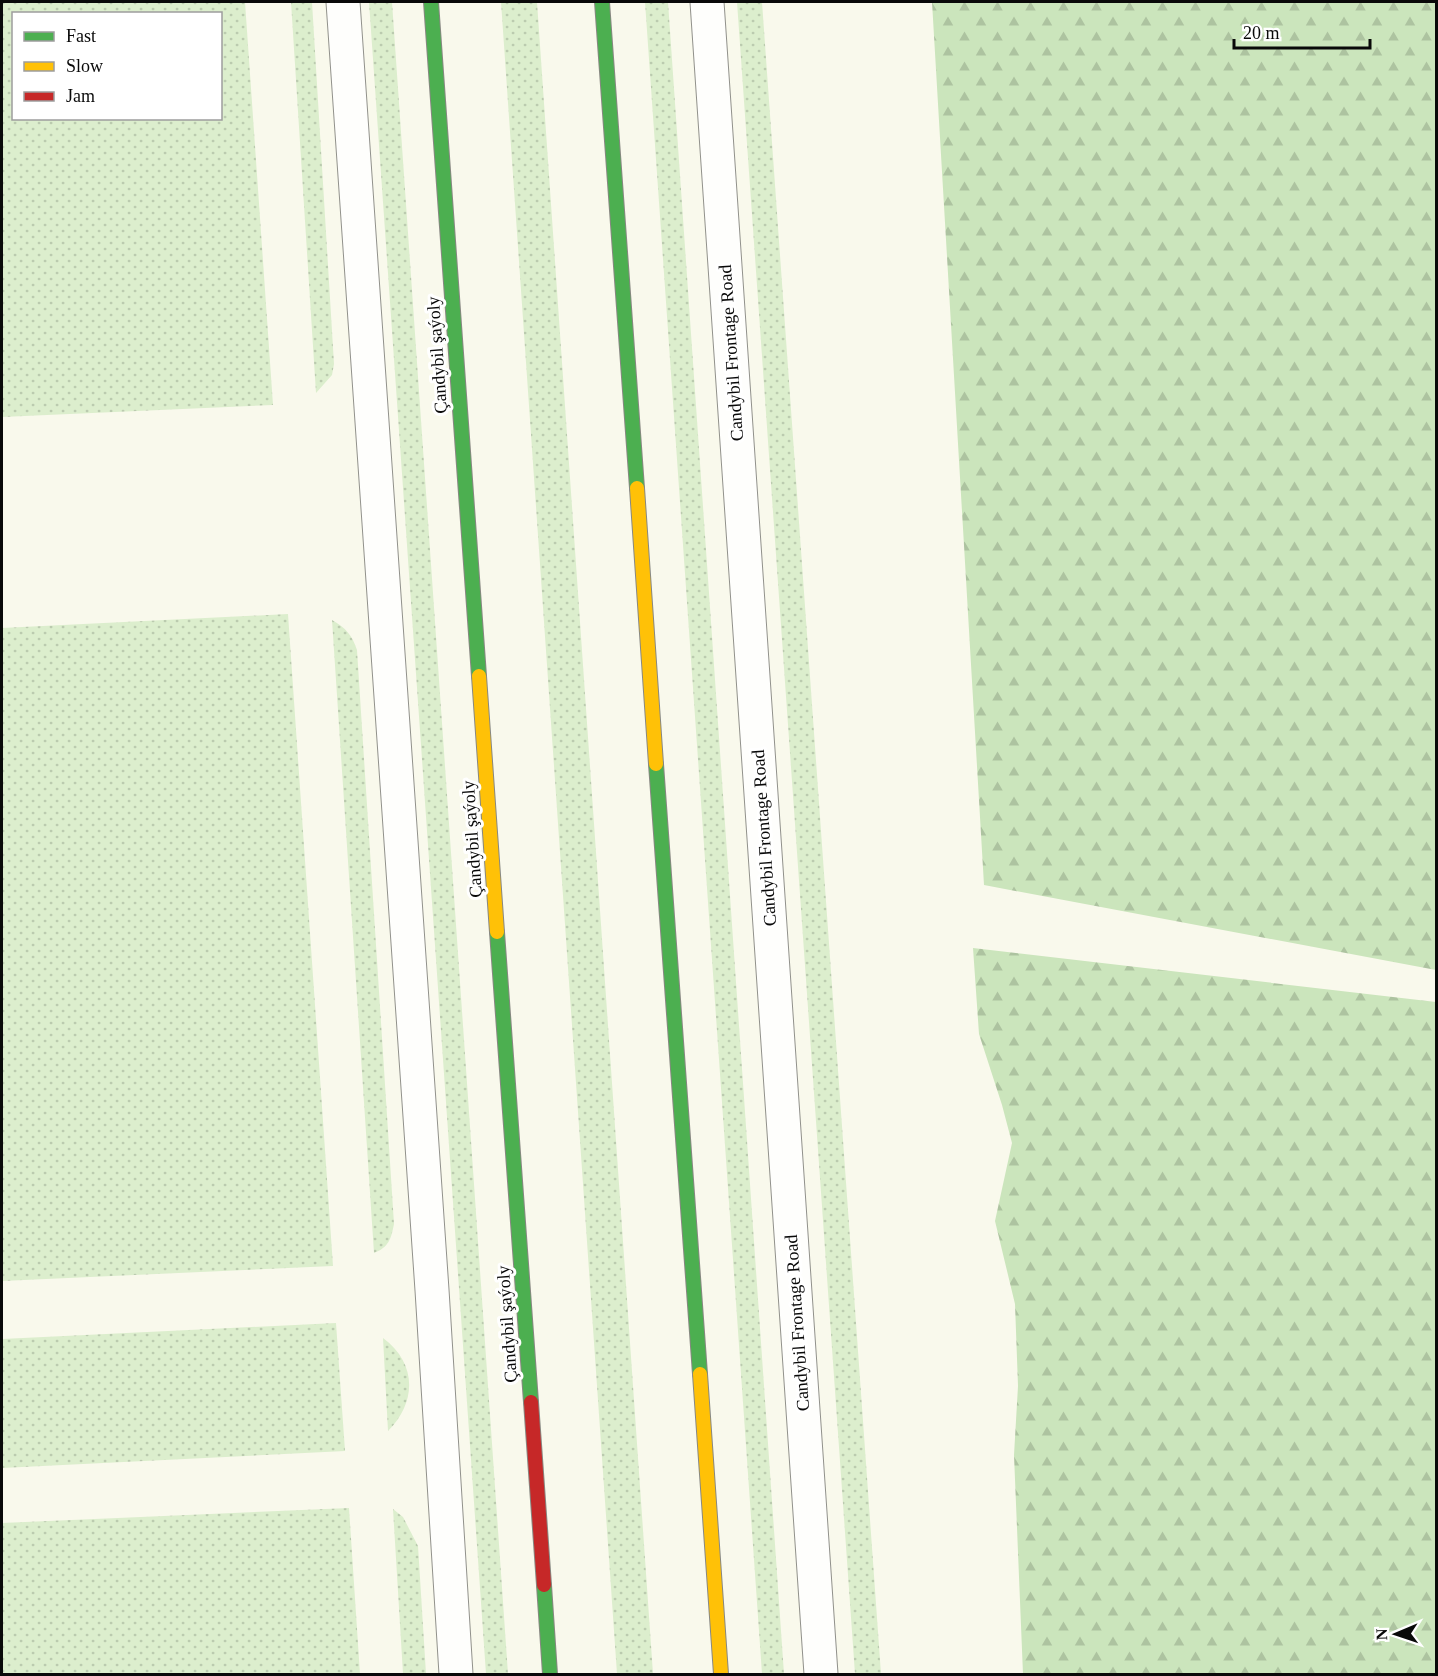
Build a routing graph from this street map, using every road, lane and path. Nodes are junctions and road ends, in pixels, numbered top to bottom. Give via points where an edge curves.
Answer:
1 (343, 2) edge
2 (431, 2) edge
3 (602, 2) edge
4 (707, 2) edge
5 (456, 1674) edge
6 (550, 1674) edge
7 (721, 1674) edge
8 (821, 1674) edge

1 - 5 street
2 - 6 main road, Çandybil şaýoly
3 - 7 main road
4 - 8 street, Candybil Frontage Road

